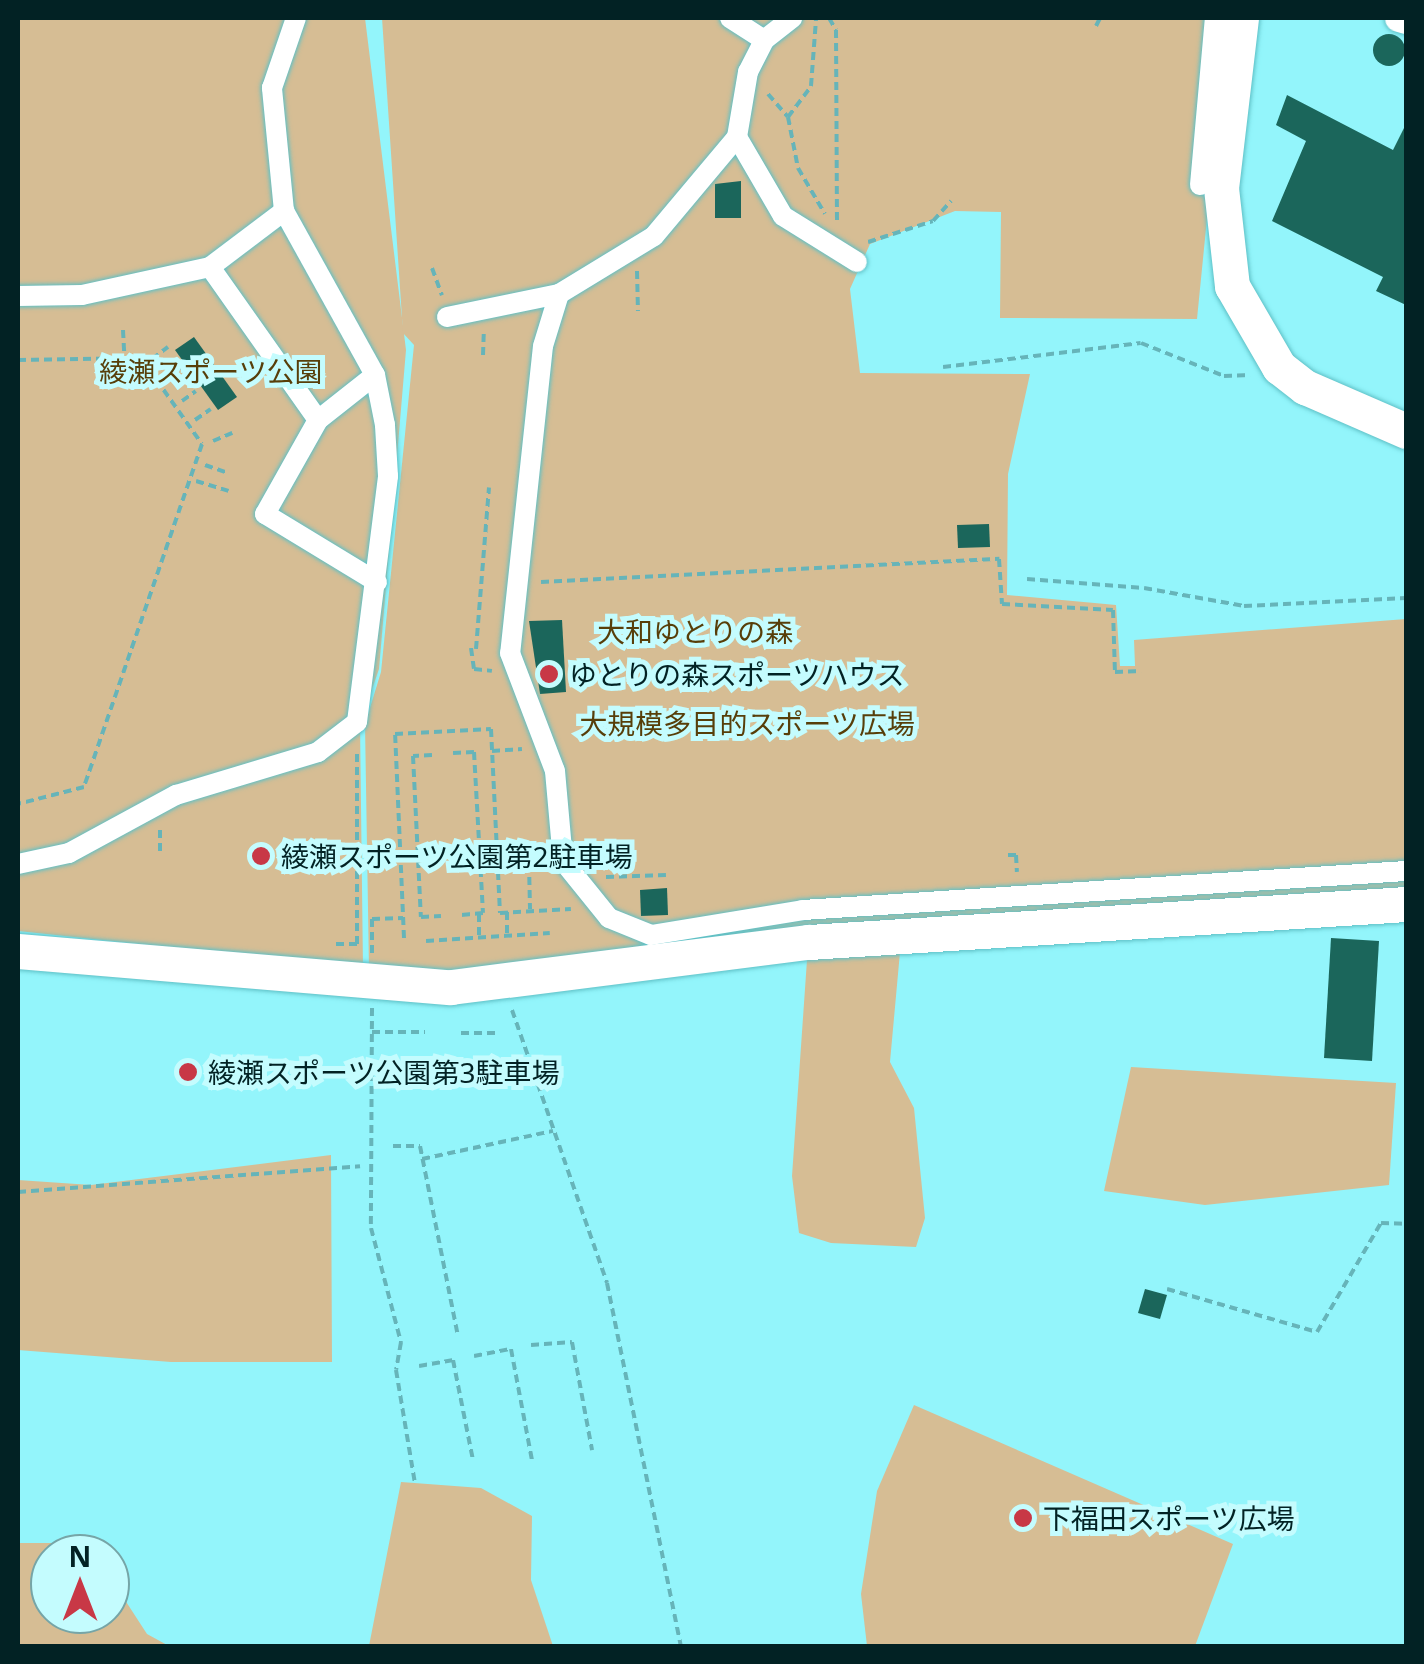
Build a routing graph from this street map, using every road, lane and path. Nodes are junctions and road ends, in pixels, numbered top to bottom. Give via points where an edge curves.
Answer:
1 (296, 18) edge
2 (730, 18) edge
3 (792, 18) edge
4 (816, 18) edge
5 (828, 18) edge
6 (1100, 18) edge
7 (1216, 18) edge
8 (1240, 18) edge
9 (1399, 18) edge
10 (1406, 20) edge
11 (1096, 26) dead end
12 (764, 40) junction
13 (748, 72) junction
14 (788, 117) junction
15 (737, 137) junction
16 (1200, 185) dead end
17 (951, 202) dead end
18 (284, 212) junction
19 (636, 249) junction
20 (857, 262) joint
21 (210, 267) junction
22 (432, 268) dead end
23 (560, 294) junction
24 (18, 296) edge
25 (638, 312) dead end
26 (453, 315) joint
27 (123, 330) dead end
28 (168, 347) dead end
29 (124, 352) dead end
30 (152, 359) dead end
31 (18, 360) edge
32 (943, 367) dead end
33 (1280, 367) junction
34 (180, 368) dead end
35 (375, 375) junction
36 (165, 376) dead end
37 (196, 391) dead end
38 (182, 401) dead end
39 (210, 408) dead end
40 (195, 420) dead end
41 (318, 420) junction
42 (1406, 432) edge
43 (232, 434) dead end
44 (212, 441) dead end
45 (205, 465) dead end
46 (228, 473) dead end
47 (196, 481) dead end
48 (489, 488) dead end
49 (228, 491) dead end
50 (1027, 580) dead end
51 (378, 582) junction
52 (517, 584) junction
53 (1406, 598) edge
54 (490, 670) dead end
55 (1141, 671) dead end
56 (357, 722) junction
57 (517, 750) dead end
58 (492, 751) junction
59 (453, 753) dead end
60 (432, 755) dead end
61 (18, 804) edge
62 (18, 864) edge
63 (529, 864) dead end
64 (1406, 871) edge
65 (666, 875) dead end
66 (601, 877) dead end
67 (1406, 904) edge
68 (599, 907) junction
69 (530, 911) junction
70 (507, 912) junction
71 (479, 914) junction
72 (461, 915) dead end
73 (441, 916) dead end
74 (404, 918) junction
75 (550, 934) dead end
76 (507, 936) junction
77 (404, 938) dead end
78 (479, 938) junction
79 (426, 941) dead end
80 (336, 944) dead end
81 (18, 952) edge
82 (372, 983) junction
83 (503, 985) junction
84 (372, 1032) junction
85 (425, 1032) dead end
86 (461, 1033) dead end
87 (495, 1033) dead end
88 (553, 1131) junction
89 (393, 1146) dead end
90 (422, 1159) junction
91 (360, 1166) dead end
92 (18, 1192) edge
93 (1406, 1224) edge
94 (1167, 1289) dead end
95 (457, 1332) dead end
96 (531, 1345) dead end
97 (474, 1356) dead end
98 (418, 1366) dead end
99 (592, 1450) dead end
100 (473, 1460) dead end
101 (532, 1460) dead end
102 (415, 1484) dead end
103 (681, 1646) edge

1 - 18 street via 272,88
2 - 12 street
3 - 12 street
4 - 14 path via 811,86
5 - 14 path via 836,30 837,234 798,168
6 - 11 path
7 - 16 street
8 - 33 street via 1221,235 1232,286
9 - 10 street
12 - 13 street
13 - 14 path
13 - 15 street
15 - 19 street
15 - 20 street via 783,216
17 - 20 path via 932,222 847,248
18 - 21 street
18 - 35 street
19 - 23 street
19 - 25 path
21 - 24 street via 82,295
21 - 41 street
22 - 26 path
23 - 26 street
23 - 52 street via 543,346
27 - 29 path
28 - 30 path
31 - 61 path via 141,358 202,444 84,787
32 - 33 path via 1141,343 1224,376
33 - 42 street via 1305,387
34 - 36 path
35 - 41 street
35 - 51 street via 388,476
37 - 38 path
39 - 40 path
41 - 51 street via 265,514
43 - 44 path
45 - 46 path
47 - 49 path
48 - 54 path via 474,669
50 - 53 path via 1244,606
51 - 56 street
52 - 55 path via 998,560 1002,604 1113,610 1114,672
52 - 68 street via 512,672 555,771 563,861
56 - 62 street via 318,752 176,794 86,845
56 - 80 path via 358,944
57 - 58 path
58 - 70 path via 500,912
58 - 74 path via 491,729 394,734
59 - 71 path via 474,752
60 - 73 path via 413,756 421,917
63 - 69 path
64 - 68 street via 803,910 651,935
65 - 66 path
67 - 83 street via 809,942
68 - 69 path
69 - 70 path
70 - 76 path
71 - 72 path
71 - 78 path
74 - 77 path
74 - 82 path via 372,919
75 - 76 path
76 - 78 path
78 - 79 path
81 - 82 street
82 - 83 street
82 - 84 path
83 - 88 path
84 - 85 path
84 - 102 path via 371,1228 401,1342 396,1370
86 - 87 path
88 - 90 path
88 - 103 path via 607,1282
89 - 90 path via 420,1146
90 - 95 path
91 - 92 path
93 - 94 path via 1381,1223 1316,1332
96 - 99 path via 572,1342
97 - 101 path via 512,1349
98 - 100 path via 453,1360

